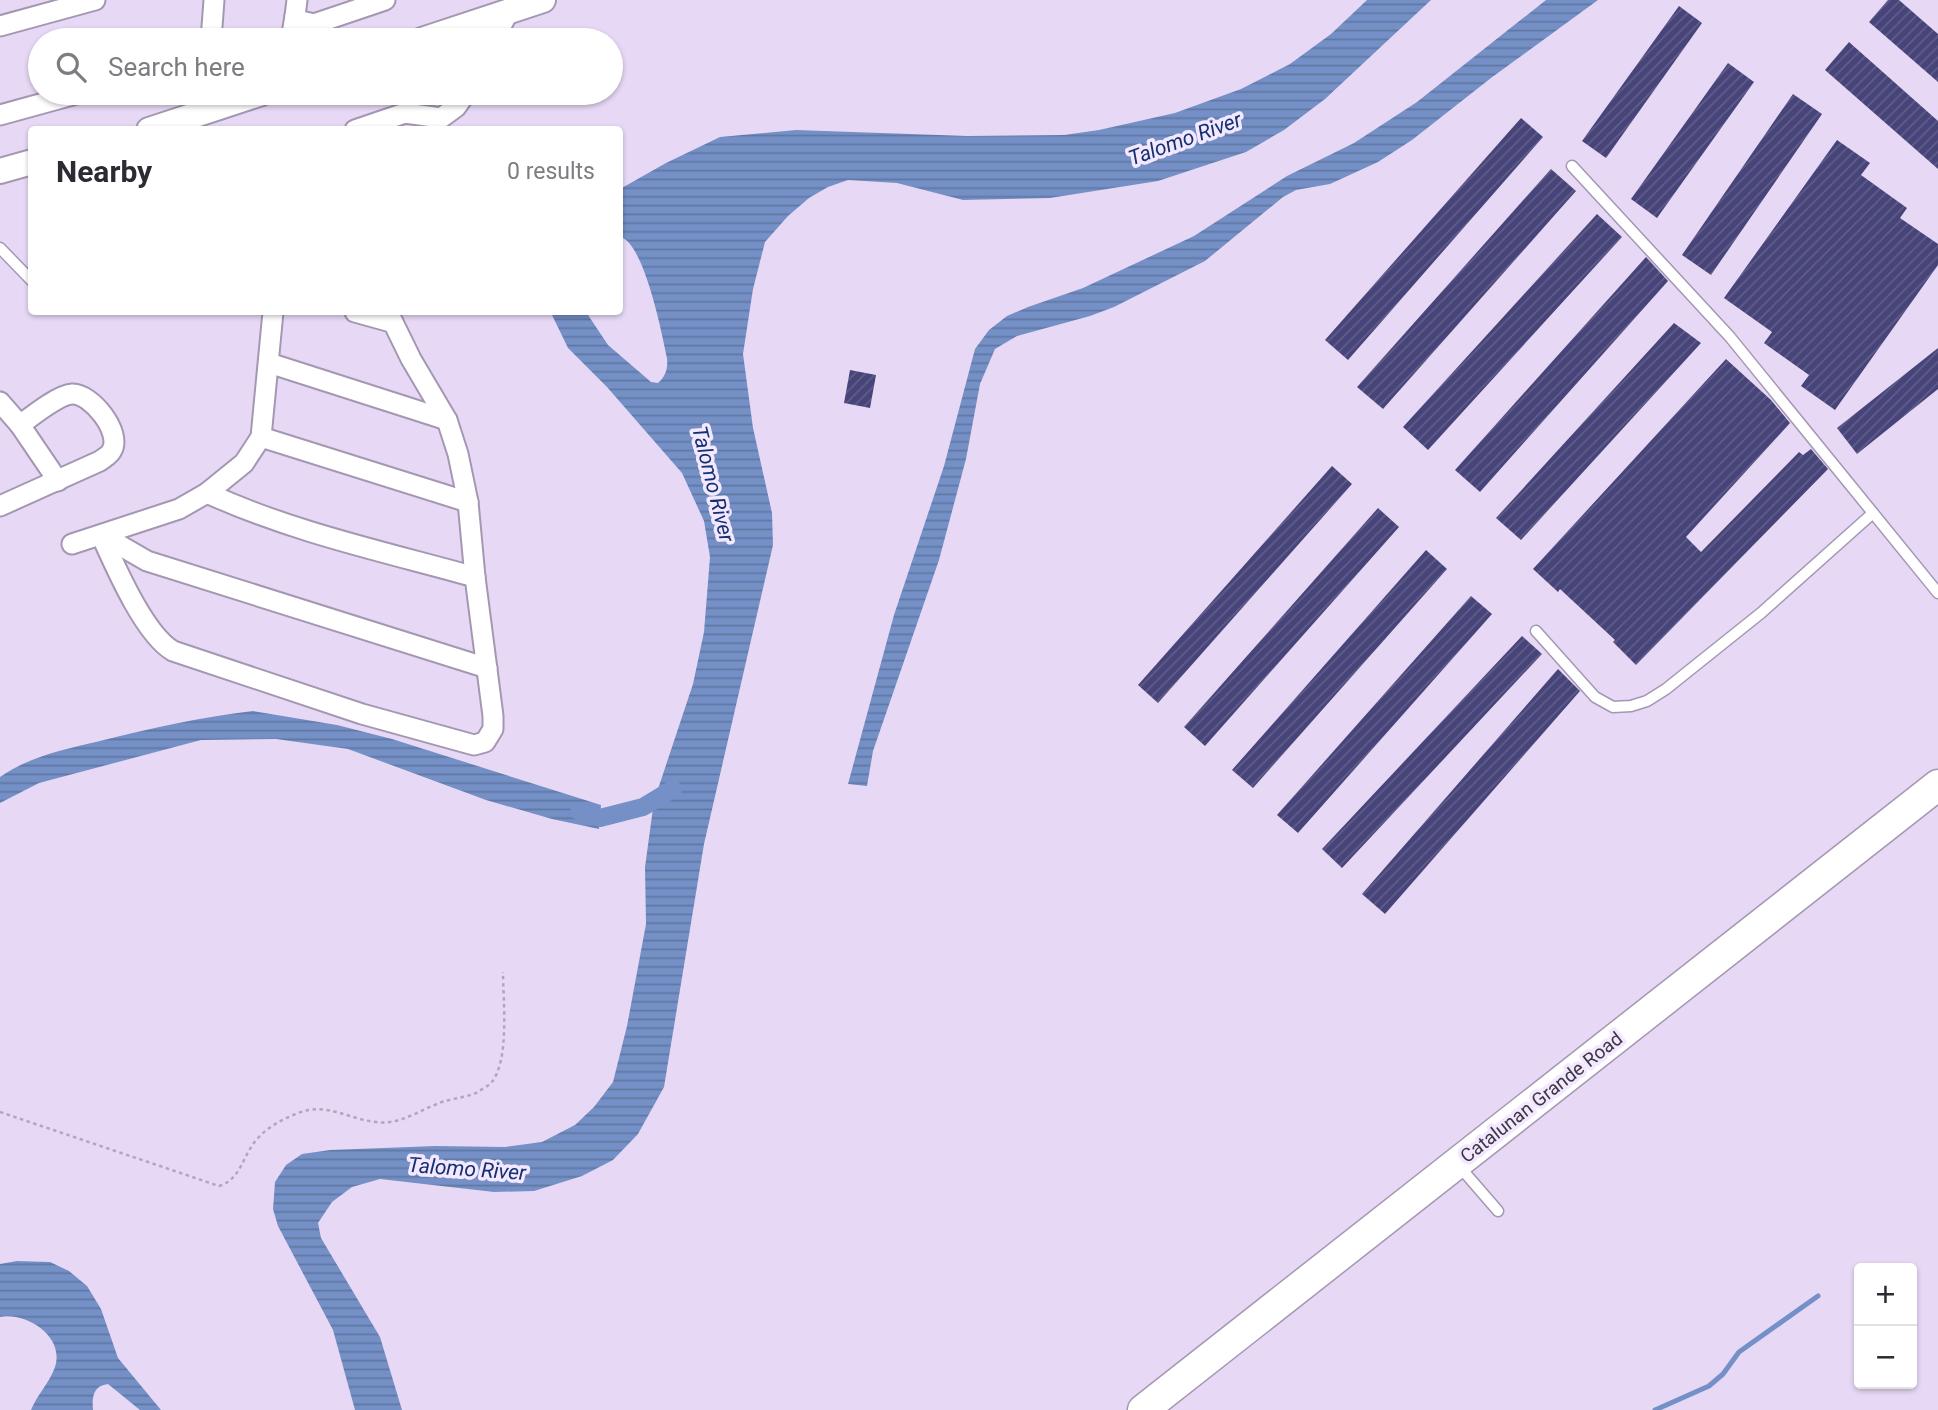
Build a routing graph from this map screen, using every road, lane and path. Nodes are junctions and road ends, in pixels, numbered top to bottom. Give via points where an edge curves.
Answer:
1 (96, 0) edge
2 (214, 0) edge
3 (385, 0) edge
4 (544, 0) edge
5 (366, 3) edge
6 (298, 12) edge
7 (509, 12) junction
8 (0, 26) edge
9 (212, 28) edge
10 (459, 28) edge
11 (500, 28) edge
12 (36, 105) edge
13 (225, 105) edge
14 (457, 105) edge
15 (0, 115) edge
16 (392, 123) edge
17 (161, 126) edge
18 (28, 163) edge
19 (1573, 166) dead end
20 (0, 171) edge
21 (0, 248) edge
22 (28, 277) edge
23 (273, 315) edge
24 (389, 316) edge
25 (269, 363) junction
26 (0, 402) edge
27 (447, 419) junction
28 (20, 425) junction
29 (261, 437) junction
30 (58, 481) junction
31 (207, 494) junction
32 (468, 502) junction
33 (0, 506) edge
34 (1873, 513) junction
35 (101, 535) junction
36 (72, 544) dead end
37 (474, 577) junction
38 (1938, 593) edge
39 (1536, 631) dead end
40 (487, 668) junction
41 (1938, 785) edge
42 (503, 972) dead end
43 (0, 1112) edge
44 (1457, 1163) junction
45 (1499, 1211) dead end
46 (1143, 1410) edge

1 - 8 street
2 - 9 street
3 - 5 street
4 - 7 street
5 - 6 street via 314,24
7 - 10 street
7 - 11 street
12 - 15 street
13 - 17 street
14 - 16 street via 441,118 405,113
18 - 20 street
19 - 34 lane via 1730,337
21 - 22 lane
23 - 25 street
24 - 27 street
25 - 27 street
25 - 29 street
26 - 28 street
27 - 32 street
28 - 30 street
28 - 30 street via 73,394 94,404 105,420 112,431 113,449 100,461
29 - 31 street via 244,463
29 - 32 street
30 - 33 street
31 - 35 street via 179,509
31 - 37 street via 338,540
32 - 37 street
34 - 38 lane
34 - 39 lane via 1760,613 1647,701 1613,707 1595,697
35 - 36 street
35 - 40 street via 147,561
35 - 40 street via 127,591 160,641 173,651 362,714 474,745 485,742 493,729
37 - 40 street
41 - 44 main road, Catalunan Grande Road
42 - 43 path via 503,1034 497,1072 490,1084 474,1094 387,1123 324,1108 301,1112 257,1139 236,1178 219,1186
44 - 45 lane
44 - 46 main road, Catalunan Grande Road

